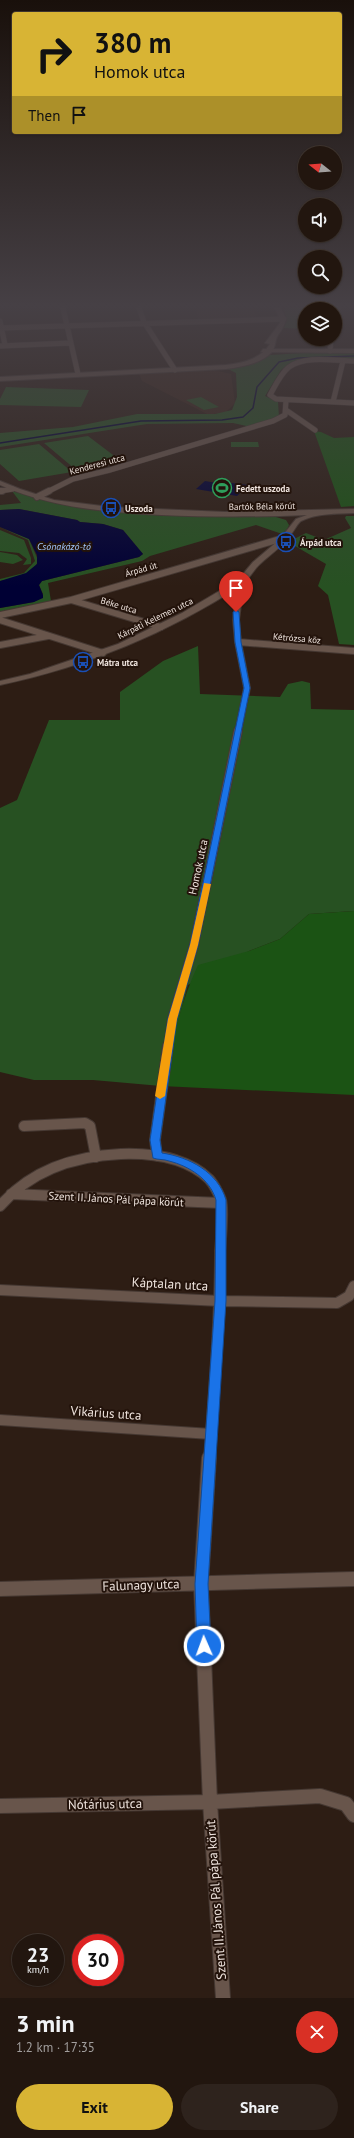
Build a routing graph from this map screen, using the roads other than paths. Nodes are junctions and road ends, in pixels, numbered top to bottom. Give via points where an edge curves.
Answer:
1 (286, 401) edge
2 (315, 401) edge
3 (333, 402) joint
4 (354, 402) edge
5 (286, 410) junction
6 (315, 430) dead end
7 (0, 483) edge
8 (13, 489) junction
9 (0, 491) edge
10 (37, 497) junction
11 (354, 510) edge
12 (170, 513) junction
13 (315, 514) junction
14 (291, 519) junction
15 (287, 537) junction
16 (262, 544) junction
17 (276, 548) junction
18 (241, 582) junction
19 (71, 600) junction
20 (0, 615) edge
21 (0, 620) edge
22 (161, 627) junction
23 (49, 636) junction
24 (238, 642) junction
25 (0, 645) edge
26 (354, 651) edge
27 (103, 652) junction
28 (0, 683) edge
29 (24, 1126) dead end
30 (157, 1156) junction
31 (96, 1157) junction
32 (11, 1194) junction
33 (221, 1203) junction
34 (0, 1206) edge
35 (354, 1286) edge
36 (0, 1290) edge
37 (220, 1301) junction
38 (0, 1420) edge
39 (211, 1434) junction
40 (354, 1579) edge
41 (201, 1584) junction
42 (0, 1589) edge
43 (210, 1802) junction
44 (0, 1806) edge
45 (354, 1815) edge
46 (222, 1998) edge

1 - 5 street
2 - 3 street
3 - 4 street
5 - 6 street
5 - 10 street, Kenderesi utca via 282,417 273,421 73,479
7 - 8 street, Bartók Béla körút
8 - 9 street
8 - 10 street, Bartók Béla körút
10 - 12 street, Bartók Béla körút via 95,508
11 - 13 street, Bartók Béla körút
11 - 14 street, Bartók Béla körút
12 - 14 street, Bartók Béla körút
12 - 14 street, Bartók Béla körút
13 - 14 street, Bartók Béla körút
13 - 14 street, Kárpáti Kelemen utca
14 - 15 street, Kárpáti Kelemen utca
15 - 16 street, Árpád út
15 - 17 street, Kárpáti Kelemen utca
16 - 17 street
16 - 19 street, Árpád út
17 - 18 street, Kárpáti Kelemen utca via 256,564
18 - 22 street, Kárpáti Kelemen utca
18 - 24 street, Homok utca via 236,612
19 - 20 street, Árpád út
19 - 22 street, Béke utca
21 - 23 street
22 - 27 street, Kárpáti Kelemen utca
23 - 25 street
23 - 27 street
24 - 26 street, Kétrózsa köz
24 - 30 street, Homok utca via 247,688 194,945 172,1019 155,1140
27 - 28 street, Kárpáti Kelemen utca via 45,673
29 - 31 street via 85,1123 90,1126
30 - 31 street, Szent II. János Pál pápa körút via 141,1154
30 - 33 street, Szent II. János Pál pápa körút via 172,1158 202,1171 218,1189
31 - 32 street, Szent II. János Pál pápa körút via 51,1168 35,1176
32 - 33 street, Szent II. János Pál pápa körút
32 - 34 street, Szent II. János Pál pápa körút
33 - 37 street, Szent II. János Pál pápa körút
35 - 37 street, Káptalan utca via 349,1296 337,1302
36 - 37 street, Káptalan utca
37 - 39 street, Szent II. János Pál pápa körút
38 - 39 street, Vikárius utca
39 - 41 street, Szent II. János Pál pápa körút
40 - 41 street, Falunagy utca
41 - 42 street, Falunagy utca
41 - 43 street, Szent II. János Pál pápa körút
43 - 44 street, Nótárius utca
43 - 45 street via 320,1796 346,1804
43 - 46 street, Szent II. János Pál pápa körút

